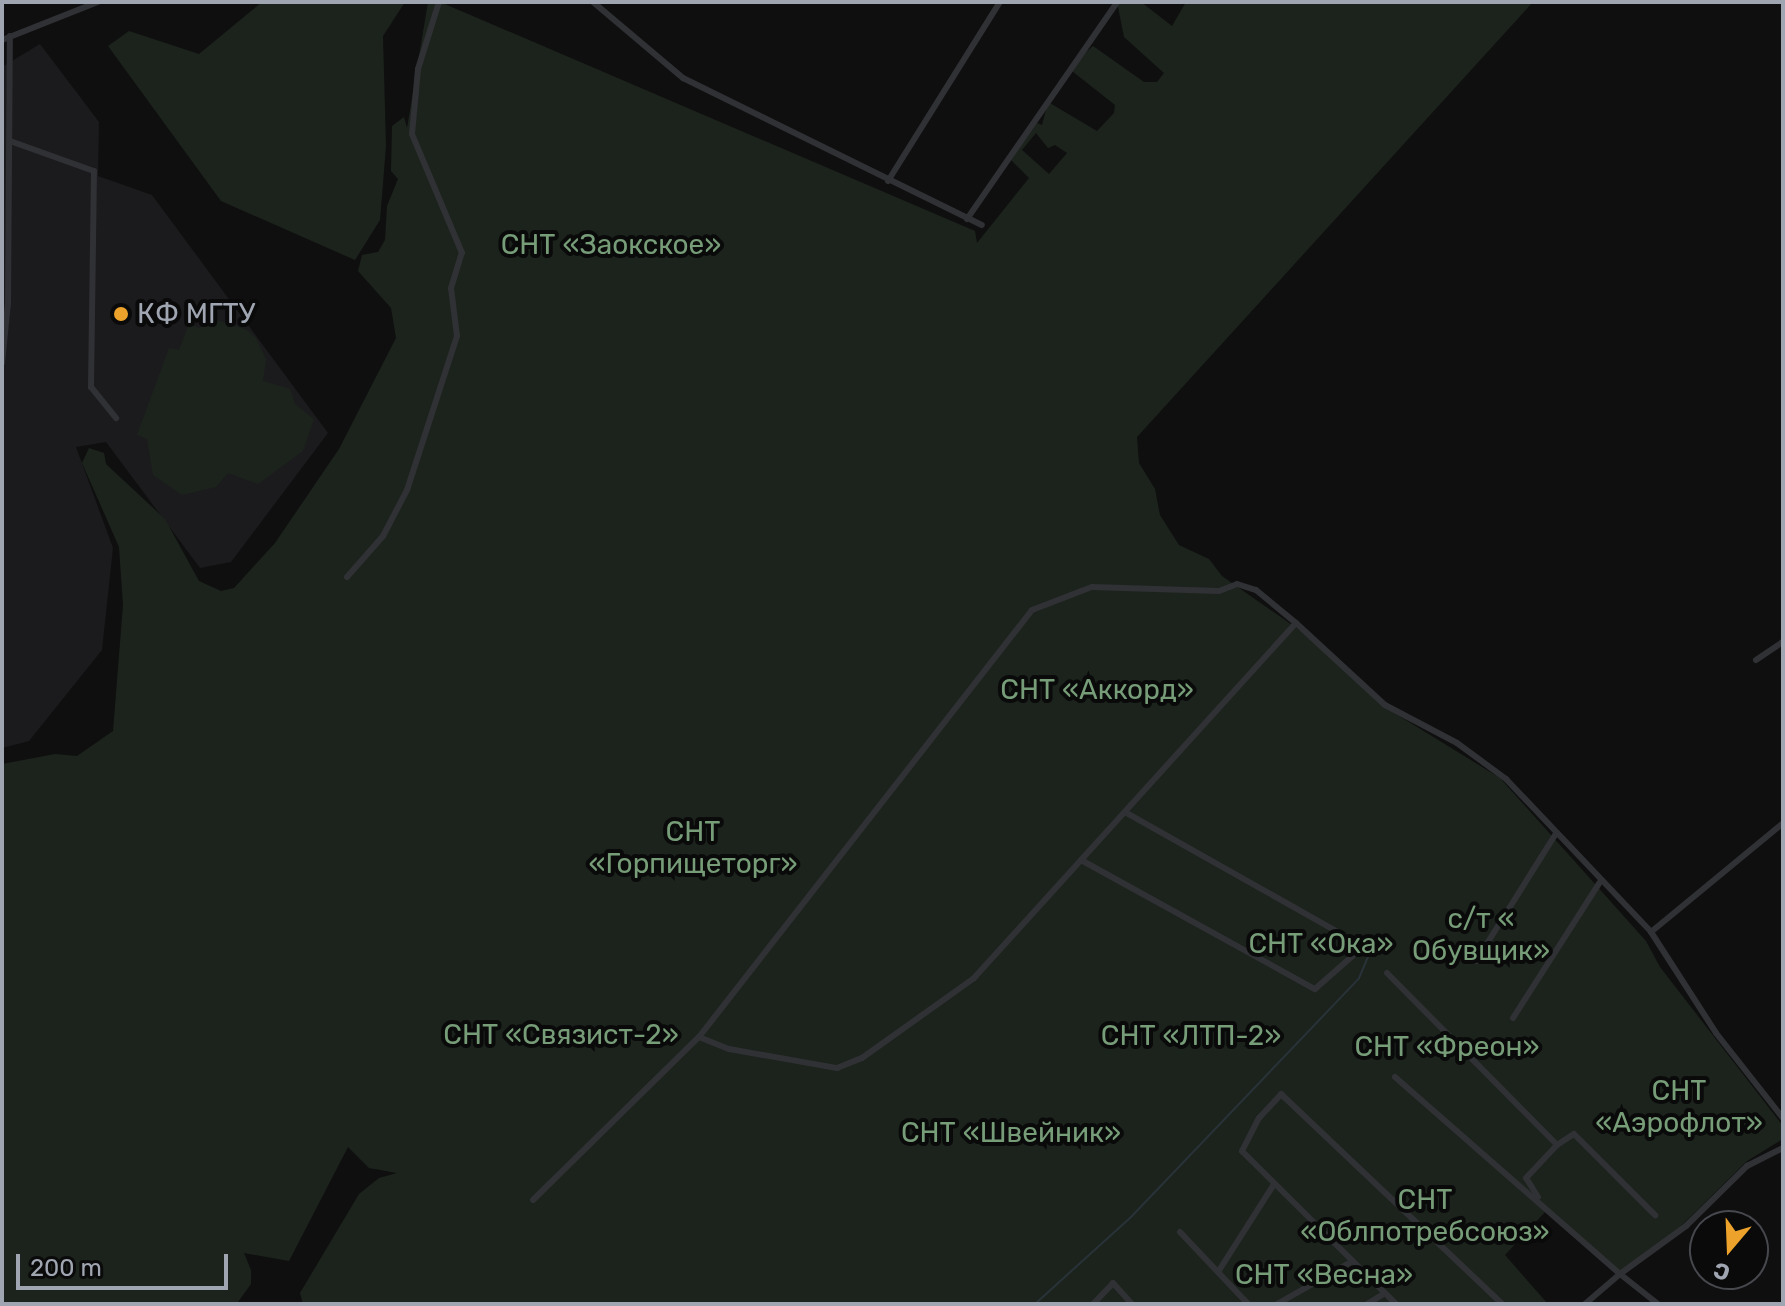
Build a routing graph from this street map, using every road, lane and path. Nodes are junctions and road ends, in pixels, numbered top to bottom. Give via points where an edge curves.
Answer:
1 (98, 2) edge
2 (439, 2) edge
3 (593, 2) edge
4 (1000, 2) edge
5 (1117, 2) edge
6 (10, 36) junction
7 (2, 40) edge
8 (10, 141) junction
9 (888, 181) junction
10 (967, 219) junction
11 (982, 225) dead end
12 (2, 363) edge
13 (116, 418) dead end
14 (347, 577) dead end
15 (1296, 623) junction
16 (1783, 642) edge
17 (1756, 660) dead end
18 (1125, 812) junction
19 (1783, 823) edge
20 (1555, 835) junction
21 (1081, 860) junction
22 (1600, 882) junction
23 (1651, 932) junction
24 (1476, 961) dead end
25 (1387, 973) dead end
26 (1513, 1018) dead end
27 (699, 1037) junction
28 (1395, 1077) dead end
29 (1783, 1118) edge
30 (1557, 1145) junction
31 (1783, 1148) edge
32 (1274, 1184) junction
33 (533, 1200) dead end
34 (1546, 1210) junction
35 (1655, 1215) dead end
36 (1180, 1232) dead end
37 (1353, 1261) junction
38 (1218, 1272) junction
39 (1620, 1274) junction
40 (1385, 1293) junction
41 (1093, 1304) edge
42 (1132, 1304) edge
43 (1248, 1304) edge
44 (1277, 1304) edge
45 (1367, 1304) edge
46 (1396, 1304) edge
47 (1502, 1304) edge
48 (1585, 1304) edge
49 (1658, 1304) edge

1 - 6 street
2 - 14 street via 418,69 412,134 462,253 451,288 457,336 407,490 383,536
3 - 9 street via 683,78
4 - 9 street
5 - 10 street
6 - 7 street
6 - 8 street
8 - 12 street
8 - 13 street via 94,171 91,387
9 - 10 street via 921,192
10 - 11 street
15 - 18 street
15 - 20 street via 1385,705 1491,766
15 - 27 street via 1256,590 1237,584 1219,591 1092,587 1032,610
16 - 17 street
18 - 21 street
18 - 21 street via 1352,940 1357,952 1315,989
19 - 23 street
20 - 22 street
20 - 24 street
21 - 27 street via 974,978 862,1058 837,1068 729,1049
22 - 23 street
22 - 26 street
23 - 29 street via 1716,1033
25 - 30 street
27 - 33 street
28 - 34 street
30 - 34 street via 1525,1181
30 - 35 street via 1574,1134
31 - 39 street via 1747,1166 1686,1226
32 - 37 street
32 - 38 street
32 - 47 street via 1242,1151 1277,1096 1289,1096
34 - 39 street
36 - 38 street
37 - 40 street
37 - 44 street
38 - 43 street
39 - 48 street
39 - 49 street
40 - 45 street
40 - 46 street
41 - 42 street via 1113,1283

